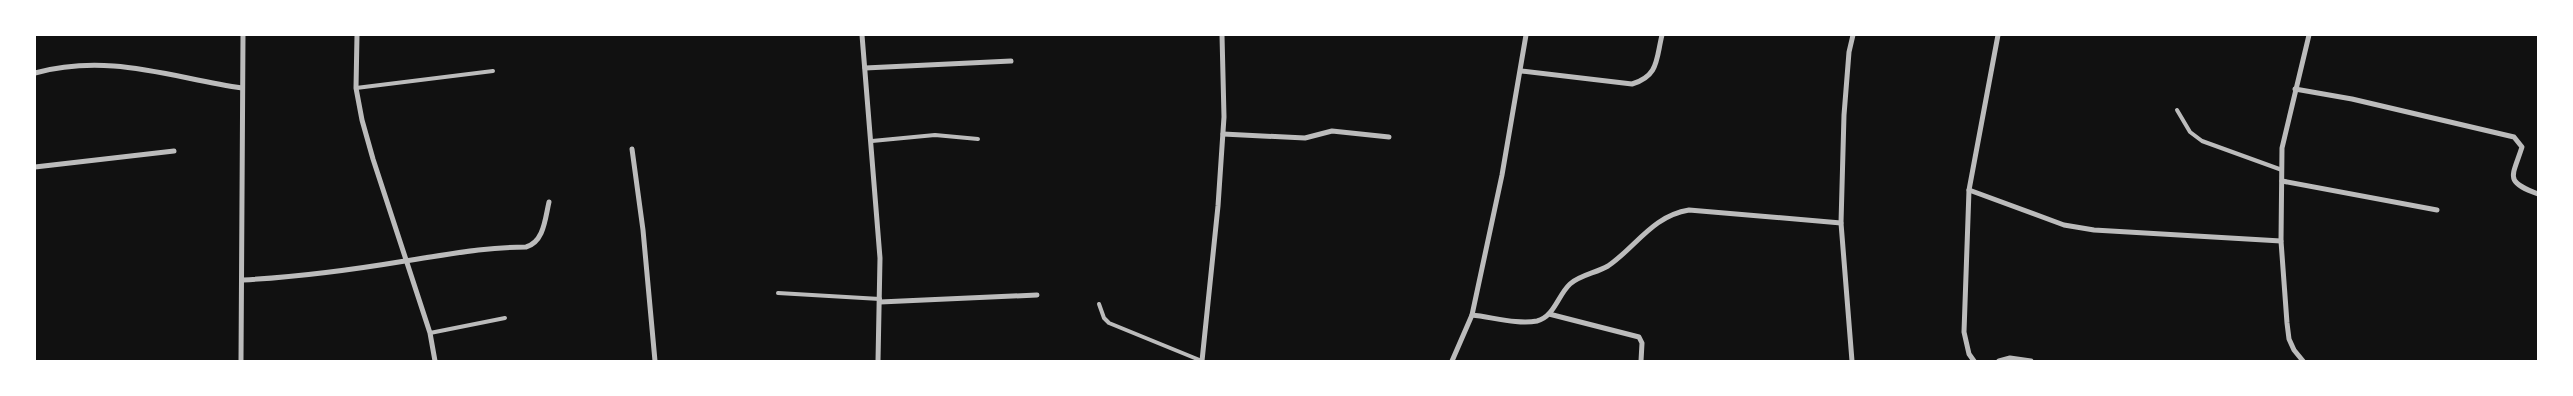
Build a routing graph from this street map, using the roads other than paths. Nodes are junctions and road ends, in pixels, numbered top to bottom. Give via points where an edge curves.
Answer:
1 (243, 35) edge
2 (357, 35) edge
3 (862, 35) edge
4 (1222, 35) edge
5 (1526, 35) edge
6 (1662, 35) edge
7 (1853, 35) edge
8 (1998, 35) edge
9 (2309, 35) edge
10 (1011, 61) dead end
11 (865, 68) junction
12 (493, 71) dead end
13 (1521, 71) junction
14 (35, 73) edge
15 (242, 88) junction
16 (356, 88) junction
17 (2295, 89) junction
18 (2177, 110) dead end
19 (1223, 134) junction
20 (1389, 137) dead end
21 (978, 139) dead end
22 (872, 141) junction
23 (632, 149) dead end
24 (174, 151) dead end
25 (35, 167) edge
26 (2282, 170) junction
27 (2282, 181) junction
28 (1969, 190) junction
29 (2538, 194) edge
30 (549, 202) dead end
31 (2438, 210) dead end
32 (1841, 223) junction
33 (2281, 241) junction
34 (406, 261) junction
35 (243, 280) junction
36 (778, 293) dead end
37 (1037, 295) dead end
38 (880, 300) junction
39 (1099, 304) dead end
40 (1549, 314) junction
41 (1472, 315) junction
42 (505, 318) dead end
43 (430, 333) junction
44 (241, 361) edge
45 (435, 361) edge
46 (656, 361) edge
47 (878, 361) edge
48 (1202, 361) edge
49 (1452, 361) edge
50 (1640, 361) edge
51 (1852, 361) edge
52 (1974, 361) edge
53 (1999, 361) edge
54 (2031, 361) edge
55 (2304, 361) edge

1 - 15 street
2 - 16 street
3 - 11 street
4 - 19 street
5 - 13 street
6 - 13 street via 1653,72 1646,80 1632,84
7 - 32 street via 1844,116
8 - 28 street
9 - 17 street
10 - 11 street
11 - 22 street
12 - 16 lane
13 - 41 street
14 - 15 street via 85,64 110,64
15 - 35 street
16 - 34 street via 373,159
17 - 26 street via 2282,148
17 - 29 street via 2514,137 2522,147 2514,173 2515,182
18 - 26 lane via 2190,132 2202,141
19 - 20 street via 1306,138 1332,131
19 - 48 street
21 - 22 lane via 935,135
22 - 38 street
23 - 46 street
24 - 25 street
26 - 27 street
27 - 31 street
27 - 33 street
28 - 33 street via 2064,225
28 - 52 street via 1964,332
30 - 34 street via 539,239 534,244 457,251
32 - 40 street via 1688,210 1672,213 1610,264 1571,283
32 - 51 street
33 - 55 street via 2289,339
34 - 35 street via 294,277
34 - 43 street
35 - 44 street
36 - 38 lane
37 - 38 street via 925,302
38 - 47 street
39 - 48 lane via 1109,323
40 - 41 street via 1528,322
40 - 50 street via 1639,337 1642,343
41 - 49 street
42 - 43 lane
43 - 45 street
53 - 54 street via 2010,358

